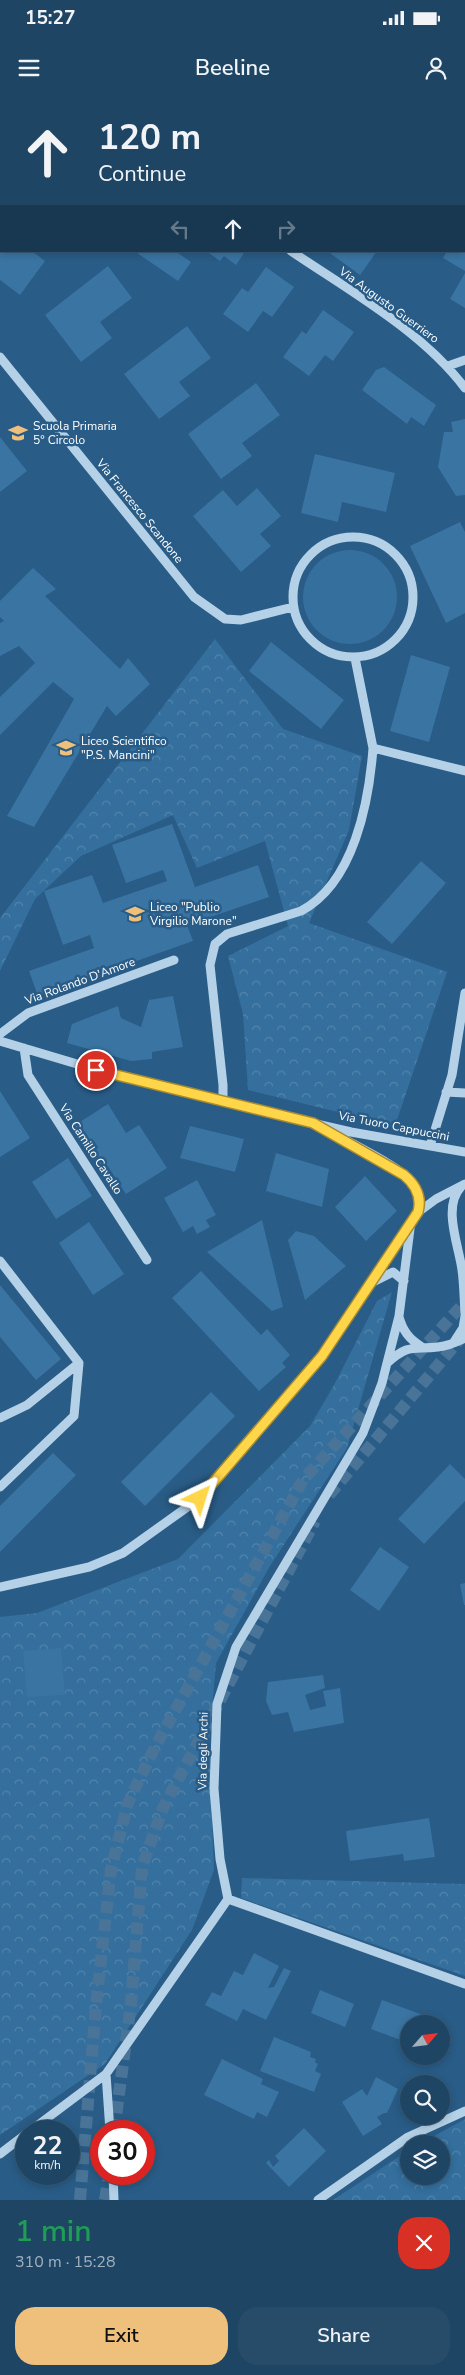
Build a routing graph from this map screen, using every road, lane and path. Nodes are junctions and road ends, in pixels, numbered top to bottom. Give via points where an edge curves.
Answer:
1 (292, 252) edge
2 (0, 357) edge
3 (465, 360) edge
4 (448, 366) junction
5 (465, 388) edge
6 (293, 607) junction
7 (355, 658) junction
8 (373, 748) junction
9 (465, 770) edge
10 (174, 960) dead end
11 (465, 993) edge
12 (0, 1034) edge
13 (0, 1041) edge
14 (24, 1048) junction
15 (446, 1092) junction
16 (465, 1093) edge
17 (223, 1101) junction
18 (313, 1123) junction
19 (430, 1146) junction
20 (463, 1153) edge
21 (463, 1185) edge
22 (418, 1212) junction
23 (411, 1221) junction
24 (147, 1260) dead end
25 (0, 1261) edge
26 (404, 1281) junction
27 (371, 1282) junction
28 (465, 1315) edge
29 (399, 1316) junction
30 (465, 1338) edge
31 (452, 1344) junction
32 (422, 1347) junction
33 (79, 1363) junction
34 (387, 1363) junction
35 (0, 1418) edge
36 (0, 1487) edge
37 (0, 1587) edge
38 (228, 1900) junction
39 (465, 1984) edge
40 (106, 2074) junction
41 (465, 2111) edge
42 (45, 2120) edge
43 (109, 2120) edge
44 (15, 2142) edge
45 (0, 2154) edge
46 (113, 2185) edge
47 (114, 2200) edge
48 (318, 2200) edge

1 - 4 street, Via Augusto Guerriero via 364,300
2 - 6 street, Via Francesco Scandone via 194,597 225,619 241,620
3 - 4 street
4 - 5 street, Via Augusto Guerriero
6 - 7 street via 298,624 308,639 338,657
6 - 7 street via 293,586 300,567 319,547 332,540 352,536 373,540 391,550 405,566 412,586 413,606 406,626 393,643 376,654
7 - 8 street
8 - 9 street
8 - 17 street via 370,788 360,823 346,860 326,893 301,911 227,934 215,944 210,965
10 - 12 street, Via Rolando D'Amore via 28,1013
11 - 15 street via 452,1075
13 - 14 street, Via Tuoro Cappuccini
14 - 17 street, Via Tuoro Cappuccini via 114,1075
14 - 24 street, Via Camillo Cavallo via 28,1075
15 - 16 street
15 - 19 street
17 - 18 street, Via Tuoro Cappuccini
18 - 19 street, Via Tuoro Cappuccini
18 - 22 street via 410,1180 420,1198
19 - 20 street, Via Tuoro Cappuccini
21 - 22 street
21 - 28 street via 455,1195 453,1211 463,1271
22 - 23 street
23 - 26 street, Via degli Archi
23 - 27 street
25 - 33 street
26 - 27 street via 393,1272
26 - 29 street, Via degli Archi
27 - 37 street via 322,1356 200,1498 123,1553 89,1567
28 - 31 street via 463,1328
29 - 32 street via 408,1337
29 - 34 street, Via degli Archi
30 - 31 street
31 - 32 street
32 - 34 street via 404,1350
33 - 35 street via 28,1405
33 - 36 street via 74,1416
34 - 38 street, Via degli Archi via 363,1433 236,1647 217,1704 214,1789 220,1860
38 - 39 street
38 - 40 street
40 - 42 street
40 - 43 street
41 - 48 street via 408,2137
44 - 45 street
46 - 47 street

